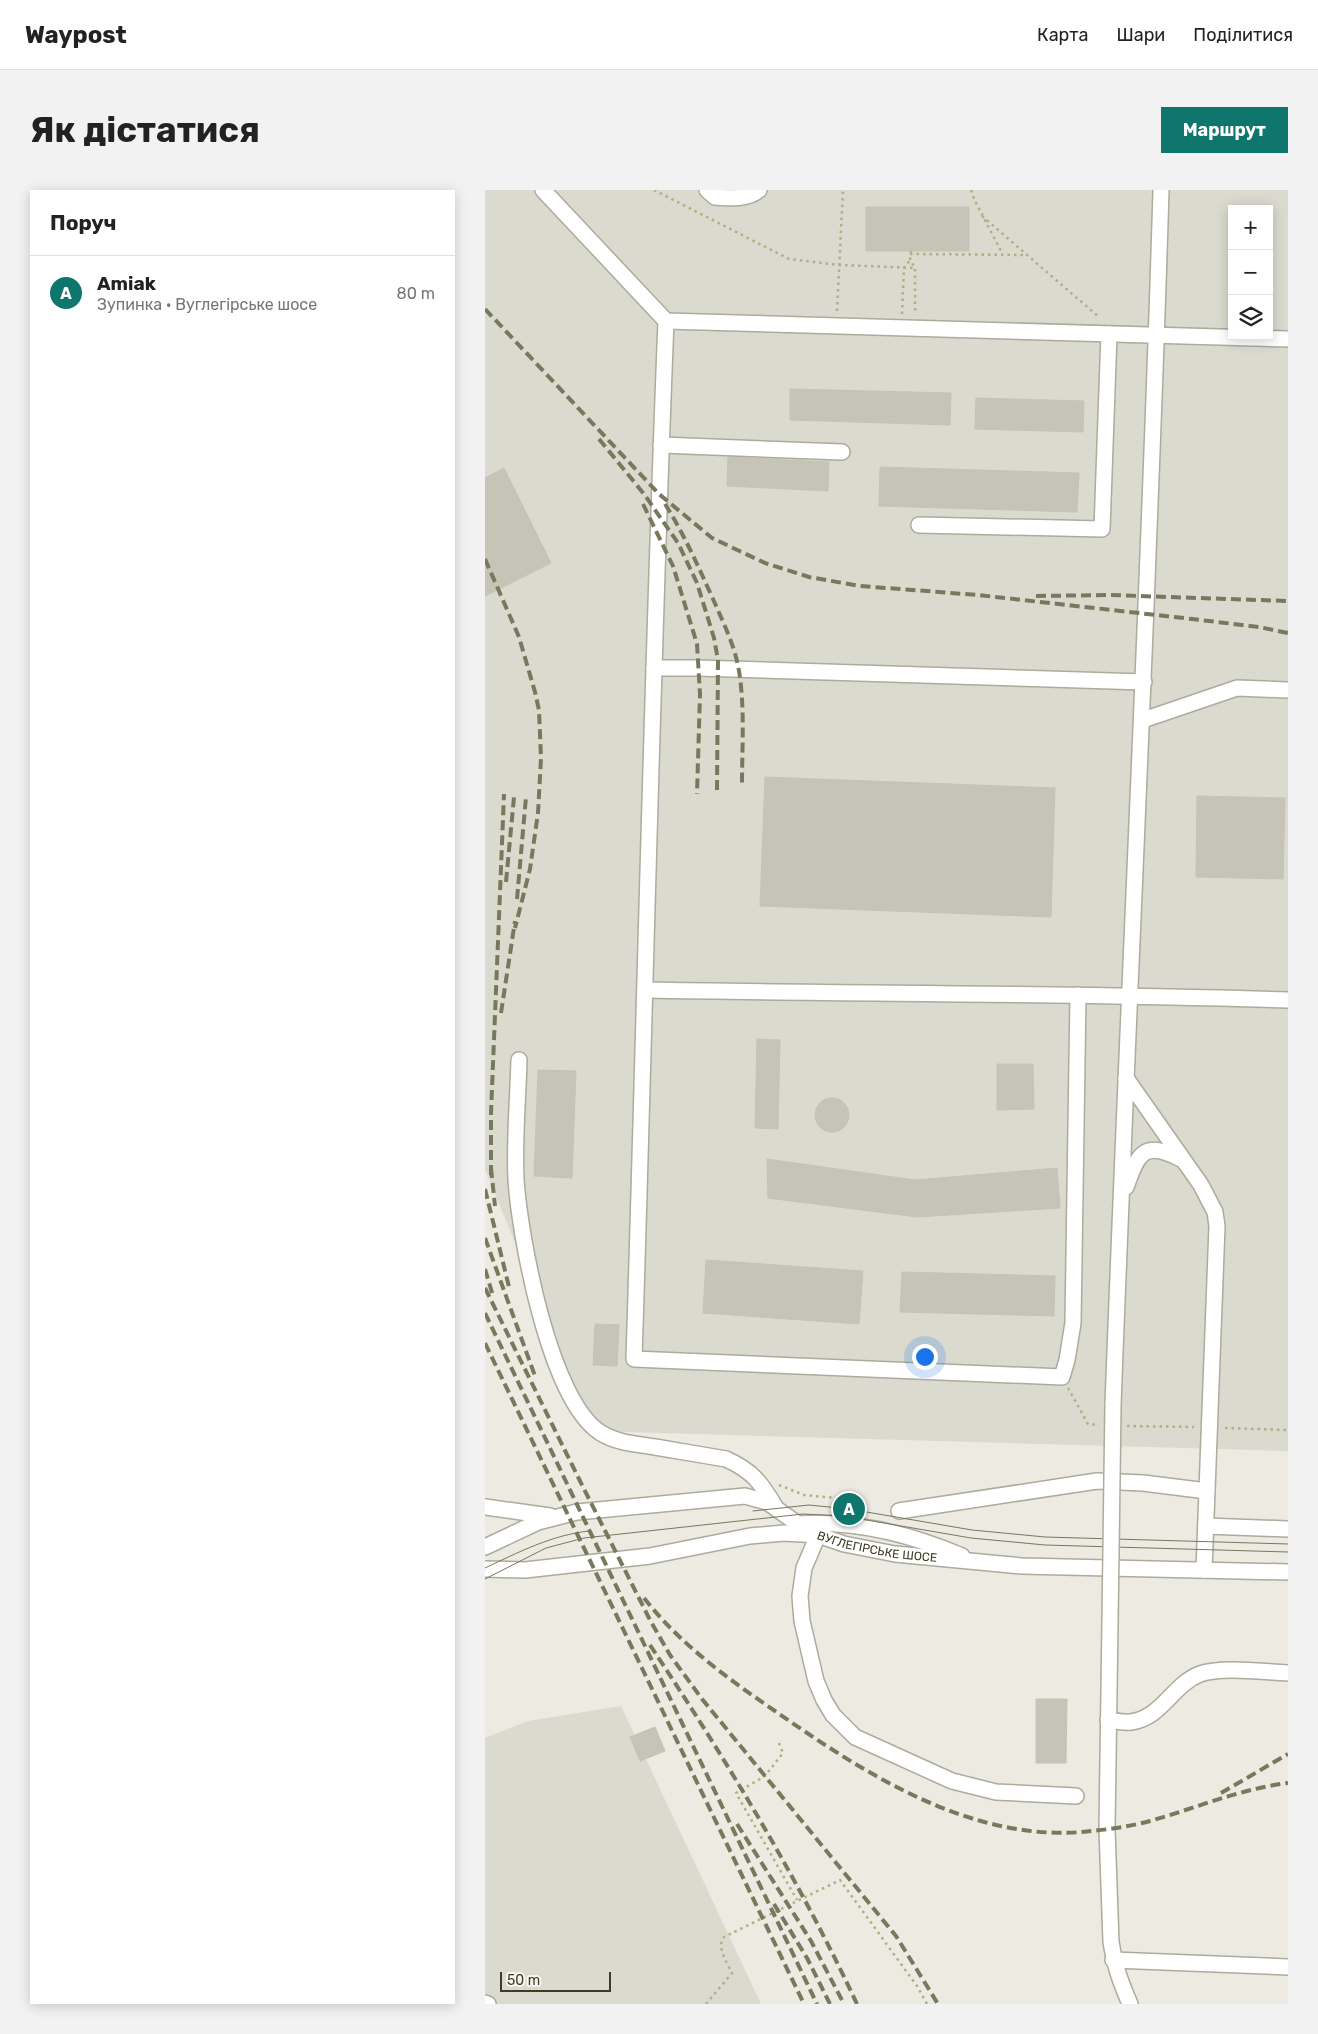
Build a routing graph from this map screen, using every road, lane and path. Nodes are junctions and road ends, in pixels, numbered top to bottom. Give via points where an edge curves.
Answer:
1 (543, 190) edge
2 (654, 190) edge
3 (707, 190) edge
4 (759, 190) edge
5 (843, 190) edge
6 (971, 190) edge
7 (1161, 190) edge
8 (982, 216) junction
9 (1002, 253) junction
10 (1027, 255) junction
11 (910, 260) junction
12 (839, 265) junction
13 (904, 268) junction
14 (915, 268) junction
15 (666, 320) junction
16 (837, 326) junction
17 (908, 328) junction
18 (1109, 334) junction
19 (1157, 335) junction
20 (1288, 339) edge
21 (661, 445) junction
22 (842, 452) dead end
23 (919, 525) dead end
24 (654, 668) junction
25 (1144, 682) junction
26 (1288, 690) edge
27 (1143, 720) junction
28 (646, 990) junction
29 (1078, 995) junction
30 (1129, 995) junction
31 (1288, 1000) edge
32 (519, 1060) dead end
33 (1126, 1078) junction
34 (1183, 1160) junction
35 (1121, 1202) junction
36 (1062, 1377) junction
37 (1107, 1425) dead end
38 (1125, 1426) dead end
39 (1209, 1428) junction
40 (1288, 1430) edge
41 (777, 1484) dead end
42 (1207, 1491) junction
43 (485, 1507) edge
44 (776, 1508) junction
45 (849, 1509) dead end
46 (899, 1511) dead end
47 (555, 1517) junction
48 (798, 1524) junction
49 (1206, 1526) junction
50 (1288, 1529) edge
51 (818, 1535) junction
52 (485, 1547) edge
53 (975, 1562) junction
54 (485, 1569) edge
55 (1204, 1570) junction
56 (1288, 1572) edge
57 (1288, 1672) edge
58 (1108, 1720) junction
59 (779, 1743) dead end
60 (1075, 1796) dead end
61 (797, 1900) junction
62 (1113, 1960) junction
63 (1288, 1967) edge
64 (706, 2004) edge
65 (927, 2004) edge
66 (1130, 2004) edge

1 - 15 street
2 - 12 path via 777,254 800,262
3 - 4 street via 715,197 747,197
5 - 12 path
6 - 8 path
7 - 19 street
8 - 9 path
8 - 10 path
9 - 10 path
9 - 11 path via 910,253
10 - 18 path via 1103,321
11 - 13 path
11 - 14 path
12 - 13 path
12 - 16 path
13 - 14 path
13 - 17 path
14 - 17 path
15 - 16 street
15 - 21 street
16 - 17 street
17 - 18 street
18 - 19 street
18 - 23 street via 1102,529
19 - 20 street
19 - 25 street
21 - 22 street
21 - 24 street
24 - 25 street
24 - 28 street
25 - 27 street
26 - 27 street via 1237,688
27 - 30 street
28 - 29 street
28 - 36 street via 634,1359
29 - 30 street
29 - 36 street via 1073,1324
30 - 31 street
30 - 33 street
32 - 44 street via 516,1180 522,1229 541,1320 560,1376 582,1416 611,1438 726,1459 742,1466 762,1484
33 - 34 street
33 - 35 street
34 - 35 street via 1165,1151 1144,1153 1133,1166
34 - 39 street via 1209,1200 1217,1226
35 - 58 street, bridge via 1113,1405
36 - 37 path via 1088,1424
38 - 39 path
39 - 40 path
39 - 42 street
41 - 45 path via 804,1494 846,1500
42 - 46 street via 1143,1483 1097,1482
42 - 49 street
43 - 47 street
44 - 47 street, ВУГЛЕГІРСЬКЕ ШОСЕ via 755,1498 732,1496
44 - 48 street, ВУГЛЕГІРСЬКЕ ШОСЕ
47 - 52 street, ВУГЛЕГІРСЬКЕ ШОСЕ
48 - 51 street, ВУГЛЕГІРСЬКЕ ШОСЕ
48 - 53 street via 838,1524 885,1531
49 - 50 street
49 - 55 street
51 - 53 street, ВУГЛЕГІРСЬКЕ ШОСЕ via 843,1544 895,1554
51 - 54 street via 750,1536 641,1557 525,1570
51 - 60 street via 804,1568 801,1621 816,1681 833,1716 855,1737 952,1781 996,1792
53 - 55 street, ВУГЛЕГІРСЬКЕ ШОСЕ
55 - 56 street, ВУГЛЕГІРСЬКЕ ШОСЕ
57 - 58 street via 1211,1670 1189,1679 1153,1714 1130,1722
58 - 62 street via 1107,1828
59 - 61 path via 783,1753 765,1776 736,1793
61 - 64 path via 721,1939 721,1949 732,1974
61 - 65 path via 840,1880
62 - 63 street
62 - 66 street

